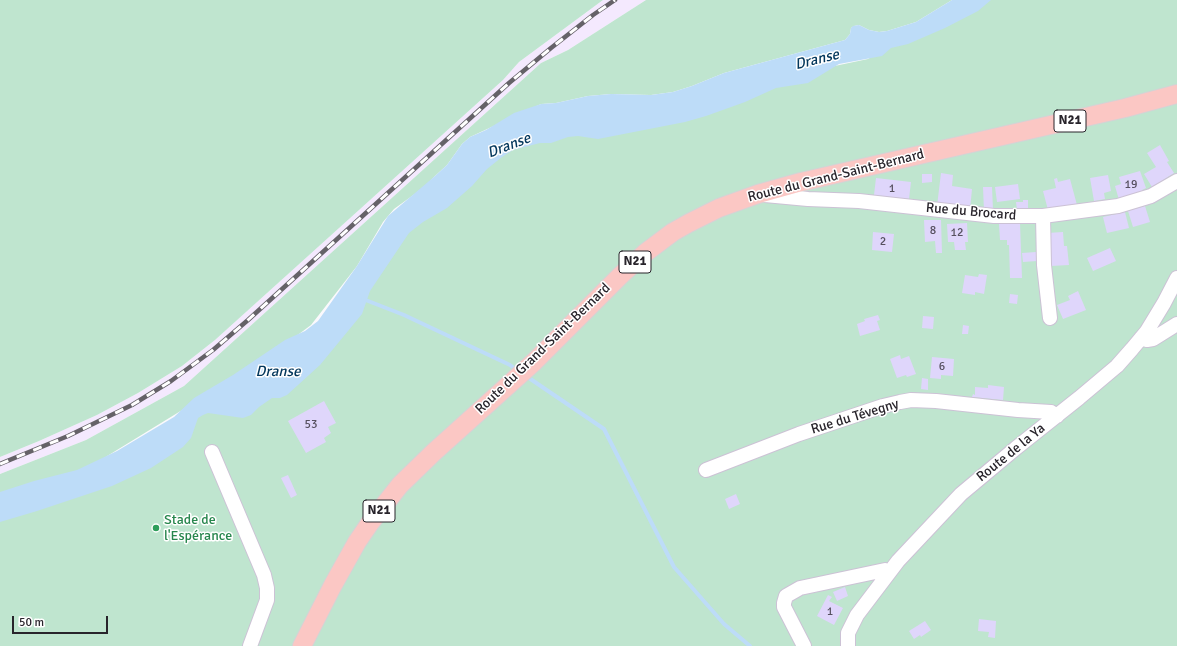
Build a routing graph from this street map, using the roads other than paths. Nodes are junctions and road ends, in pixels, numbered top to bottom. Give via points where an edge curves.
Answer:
1 (1177, 94) edge
2 (1177, 181) edge
3 (758, 194) junction
4 (1043, 216) junction
5 (1177, 278) edge
6 (1050, 318) dead end
7 (1177, 324) edge
8 (1141, 338) junction
9 (1057, 416) junction
10 (212, 452) dead end
11 (706, 470) dead end
12 (889, 572) junction
13 (848, 640) edge
14 (250, 646) edge
15 (302, 646) edge
16 (804, 646) edge

1 - 3 main road, Route du Grand-Saint-Bernard / N21
2 - 4 street, Rue du Brocard via 1151,196 1118,206
3 - 4 street, Rue du Brocard via 859,201 994,216
3 - 15 main road, Route du Grand-Saint-Bernard / N21 via 704,215 659,242 620,276 534,362 416,468 400,484 370,523 345,563
4 - 6 street via 1044,266
5 - 8 street, Route de la Ya
7 - 8 street via 1153,338
8 - 9 street, Route de la Ya via 1117,366
9 - 11 street, Rue du Tévegny via 1051,412 911,400 880,407 799,434
9 - 12 street, Route de la Ya via 961,494
10 - 14 street via 264,575 267,588 266,600
12 - 13 street, Route de la Ya via 857,615
12 - 16 street via 885,570 800,588 786,596 784,607

